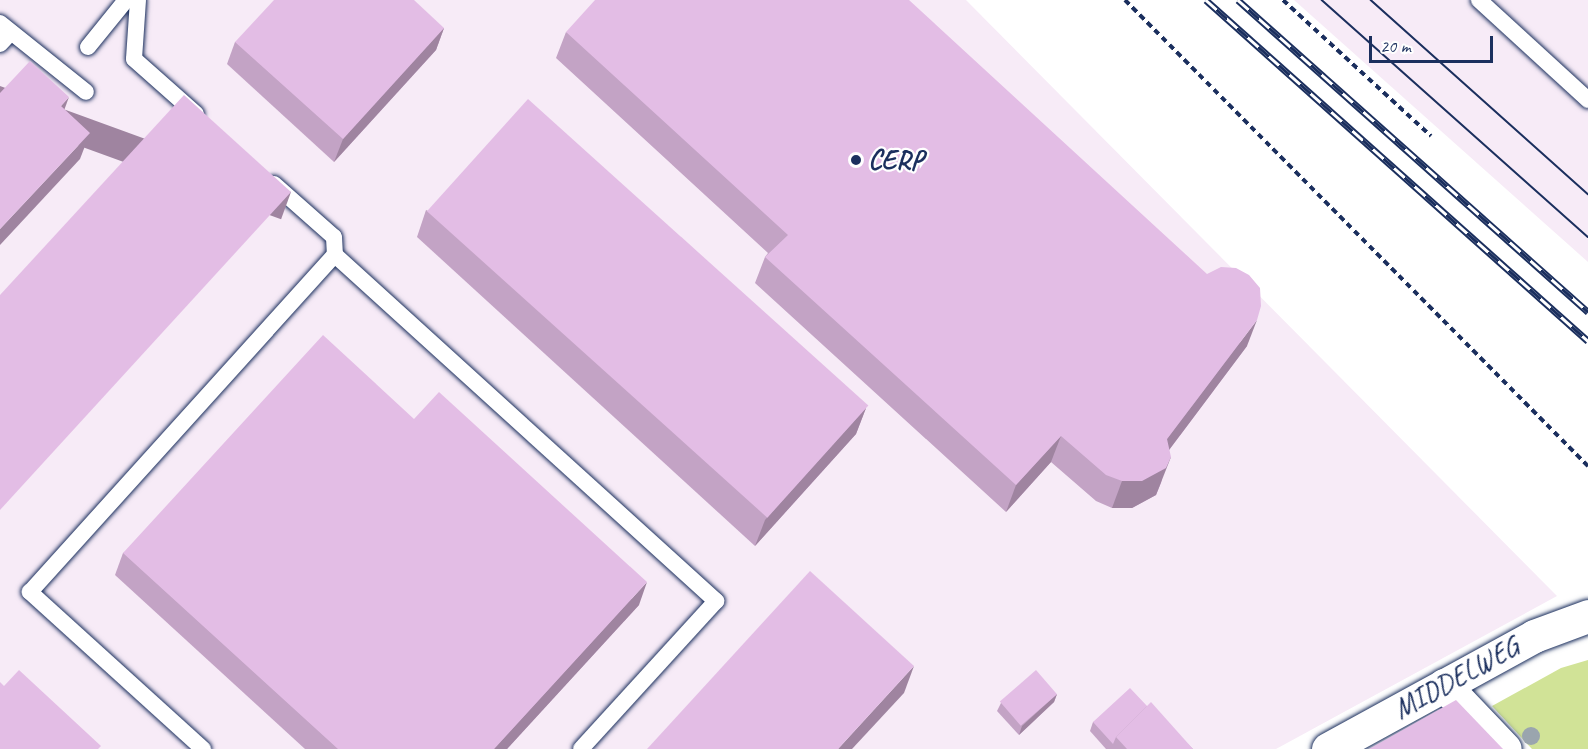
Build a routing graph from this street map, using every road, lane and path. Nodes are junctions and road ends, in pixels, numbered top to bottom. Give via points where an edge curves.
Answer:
1 (126, 0) edge
2 (138, 0) edge
3 (1125, 0) edge
4 (1284, 0) edge
5 (1479, 0) edge
6 (4, 33) edge
7 (88, 47) dead end
8 (86, 92) dead end
9 (1588, 100) edge
10 (212, 129) edge
11 (1431, 136) dead end
12 (264, 175) edge
13 (335, 255) junction
14 (1588, 466) edge
15 (1588, 616) edge
16 (1444, 685) junction
17 (203, 749) edge
18 (581, 749) edge
19 (1328, 749) edge
20 (1505, 749) edge

1 - 7 lane
2 - 10 lane via 134,59
3 - 14 path
4 - 11 path
5 - 9 lane
6 - 8 lane
12 - 13 lane via 334,237
13 - 17 lane via 30,592
13 - 18 lane via 716,601
15 - 16 street, MIDDELWEG via 1534,636
16 - 19 street, MIDDELWEG
16 - 20 street

